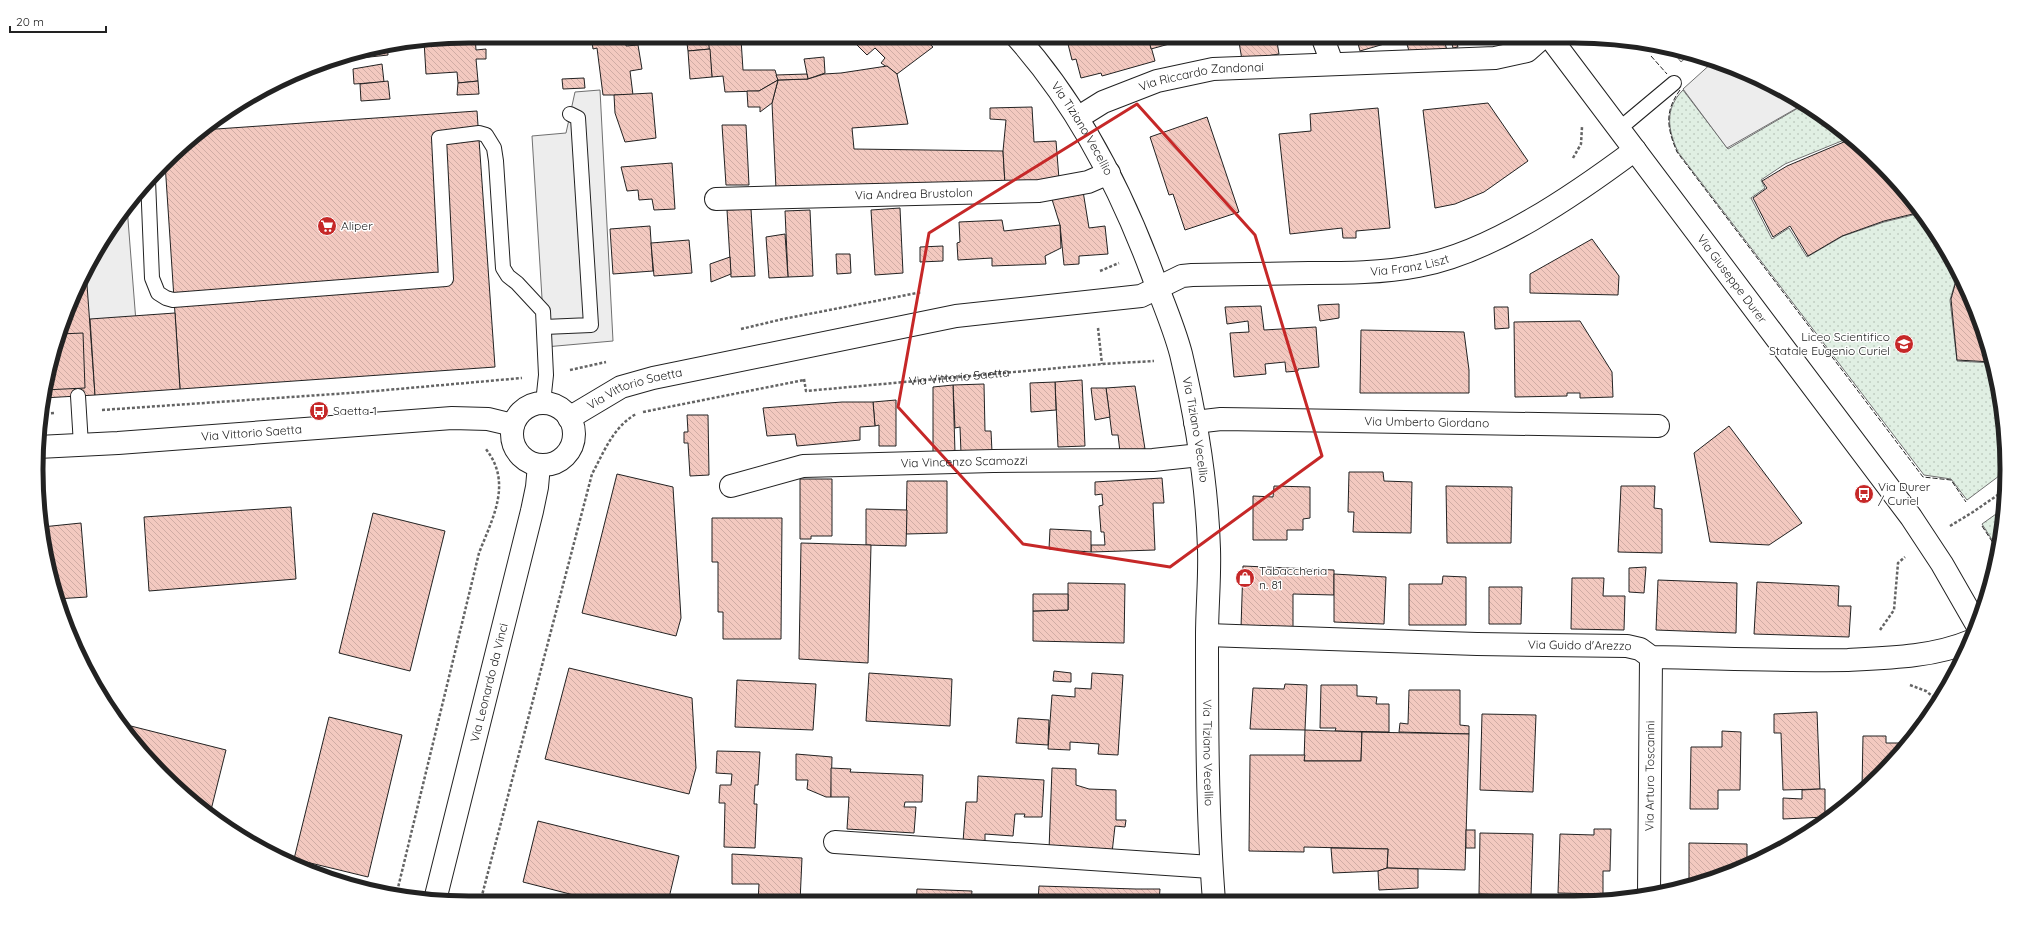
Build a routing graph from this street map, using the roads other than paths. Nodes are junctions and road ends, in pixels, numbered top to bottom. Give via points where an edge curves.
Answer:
1 (1021, 43) edge
2 (1325, 43) edge
3 (1536, 43) edge
4 (1554, 43) edge
5 (1332, 63) junction
6 (1674, 83) dead end
7 (570, 114) dead end
8 (1079, 117) junction
9 (1619, 129) junction
10 (1634, 150) junction
11 (1109, 172) junction
12 (148, 189) edge
13 (716, 199) dead end
14 (1158, 288) junction
15 (544, 327) junction
16 (78, 396) dead end
17 (543, 403) junction
18 (569, 418) junction
19 (1196, 422) junction
20 (513, 425) junction
21 (1658, 426) dead end
22 (81, 445) junction
23 (44, 447) edge
24 (1200, 455) junction
25 (539, 465) junction
26 (731, 486) dead end
27 (1973, 618) edge
28 (1207, 635) junction
29 (1962, 645) edge
30 (1651, 657) junction
31 (835, 842) dead end
32 (1211, 867) junction
33 (1649, 889) edge
34 (436, 894) edge
35 (1214, 896) edge

1 - 8 street, Via Tiziano Vecellio
2 - 5 street
3 - 5 street, Via Riccardo Zandonai via 1527,51 1495,58
4 - 9 street, Via Giuseppe Durer
5 - 8 street, Via Riccardo Zandonai via 1213,69 1157,81 1103,102
6 - 9 lane
7 - 15 lane via 578,118 591,325
8 - 11 street, Via Tiziano Vecellio
9 - 10 street, Via Giuseppe Durer
10 - 14 street, Via Franz Liszt via 1560,202 1492,241 1457,256 1418,266 1351,273 1182,276
10 - 27 street, Via Giuseppe Durer via 1911,517
11 - 13 street, Via Andrea Brustolon via 1088,182 1039,191
11 - 14 street, Via Tiziano Vecellio
12 - 15 lane via 152,278 158,293 166,298 173,300 446,279 438,138 478,133 486,135 494,148 503,268 543,311
14 - 18 street, Via Vittorio Saetta via 1141,296 956,316 621,387
14 - 19 street, Via Tiziano Vecellio via 1180,353
15 - 17 lane via 546,375
16 - 22 lane
17 - 18 street via 562,410
17 - 20 street via 525,409
18 - 25 street via 573,437 566,455 548,465
19 - 21 street, Via Umberto Giordano via 1221,419
19 - 24 street, Via Tiziano Vecellio
20 - 22 street, Via Vittorio Saetta via 488,419 452,418
20 - 25 street via 516,450 522,457
22 - 23 street, Via Vittorio Saetta
24 - 26 street, Via Vincenzo Scamozzi via 1153,460 803,466
24 - 28 street, Via Tiziano Vecellio via 1209,548
25 - 34 street, Via Leonardo da Vinci via 532,512
28 - 30 street, Via Guido d'Arezzo via 1469,644 1627,646 1640,649
28 - 32 street, Via Tiziano Vecellio
29 - 30 street, Via Guido d'Arezzo via 1888,658 1813,661
30 - 33 street, Via Arturo Toscanini
31 - 32 street
32 - 35 street, Via Tiziano Vecellio

